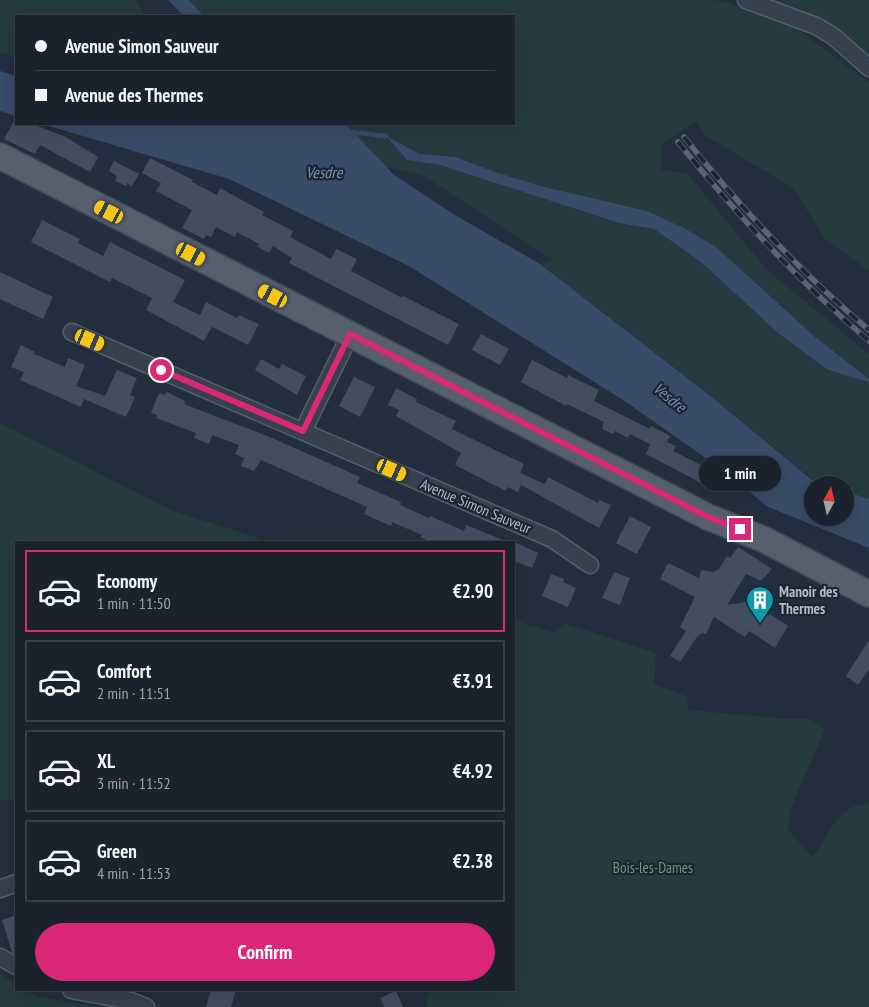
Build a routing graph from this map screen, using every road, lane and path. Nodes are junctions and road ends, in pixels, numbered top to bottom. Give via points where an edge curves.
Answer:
1 (746, 0) edge
2 (869, 68) edge
3 (0, 156) edge
4 (72, 332) dead end
5 (350, 334) junction
6 (303, 431) junction
7 (590, 565) dead end
8 (869, 594) edge
9 (15, 883) edge
10 (0, 889) edge
11 (0, 956) edge
12 (15, 965) edge
13 (76, 991) edge
14 (146, 1007) edge

1 - 2 street via 816,26 833,36
3 - 5 main road
4 - 6 street, Avenue Simon Sauveur
5 - 6 street
5 - 8 main road via 700,513 765,540
6 - 7 street, Avenue Simon Sauveur via 552,539
9 - 10 street
11 - 12 street
13 - 14 street

